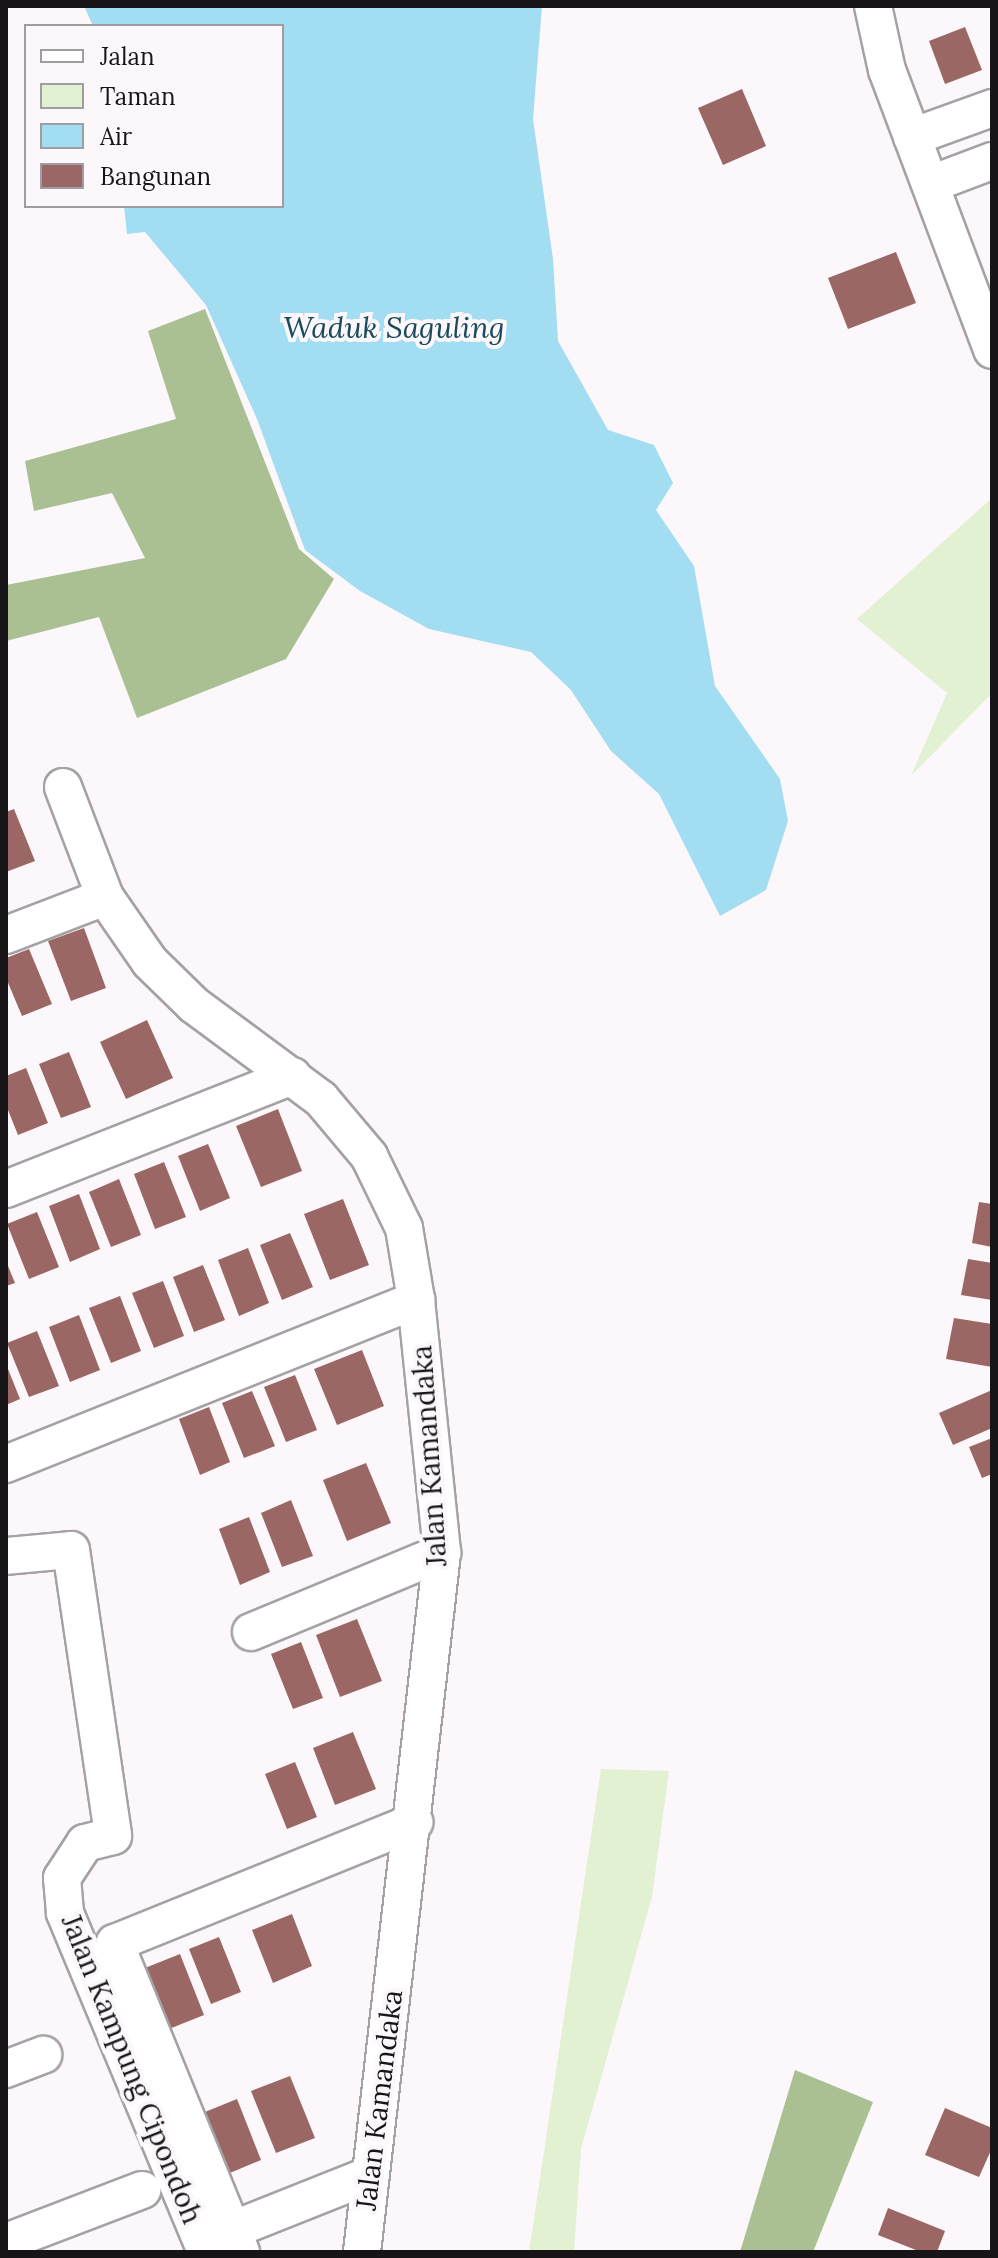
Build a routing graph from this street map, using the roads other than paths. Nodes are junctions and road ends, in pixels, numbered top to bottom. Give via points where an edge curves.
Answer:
1 (873, 6) edge
2 (992, 108) edge
3 (912, 137) junction
4 (992, 161) edge
5 (931, 184) junction
6 (992, 350) edge
7 (63, 787) dead end
8 (105, 897) junction
9 (6, 935) edge
10 (293, 1076) junction
11 (6, 1189) edge
12 (416, 1300) junction
13 (6, 1464) edge
14 (442, 1553) junction
15 (6, 1556) edge
16 (251, 1632) dead end
17 (414, 1822) junction
18 (43, 2055) dead end
19 (6, 2069) edge
20 (368, 2176) junction
21 (142, 2190) dead end
22 (6, 2242) edge
23 (226, 2245) edge
24 (362, 2252) edge

1 - 3 street via 887,70
2 - 3 street
3 - 5 street
4 - 5 street
5 - 6 street
7 - 8 street, Jalan Kamandaka
8 - 9 street
8 - 10 street, Jalan Kamandaka via 150,962 194,1005
10 - 11 street
10 - 12 street, Jalan Kamandaka via 369,1156 404,1228
12 - 13 street
12 - 14 street, Jalan Kamandaka
14 - 16 street
14 - 17 street, Jalan Kamandaka
15 - 23 street, Jalan Kampung Cipondoh via 71,1550 113,1836 85,1843 62,1878 65,1913
17 - 20 street, Jalan Kamandaka
17 - 23 street via 115,1943
18 - 19 street
20 - 23 street
20 - 24 street, Jalan Kamandaka
21 - 22 street

